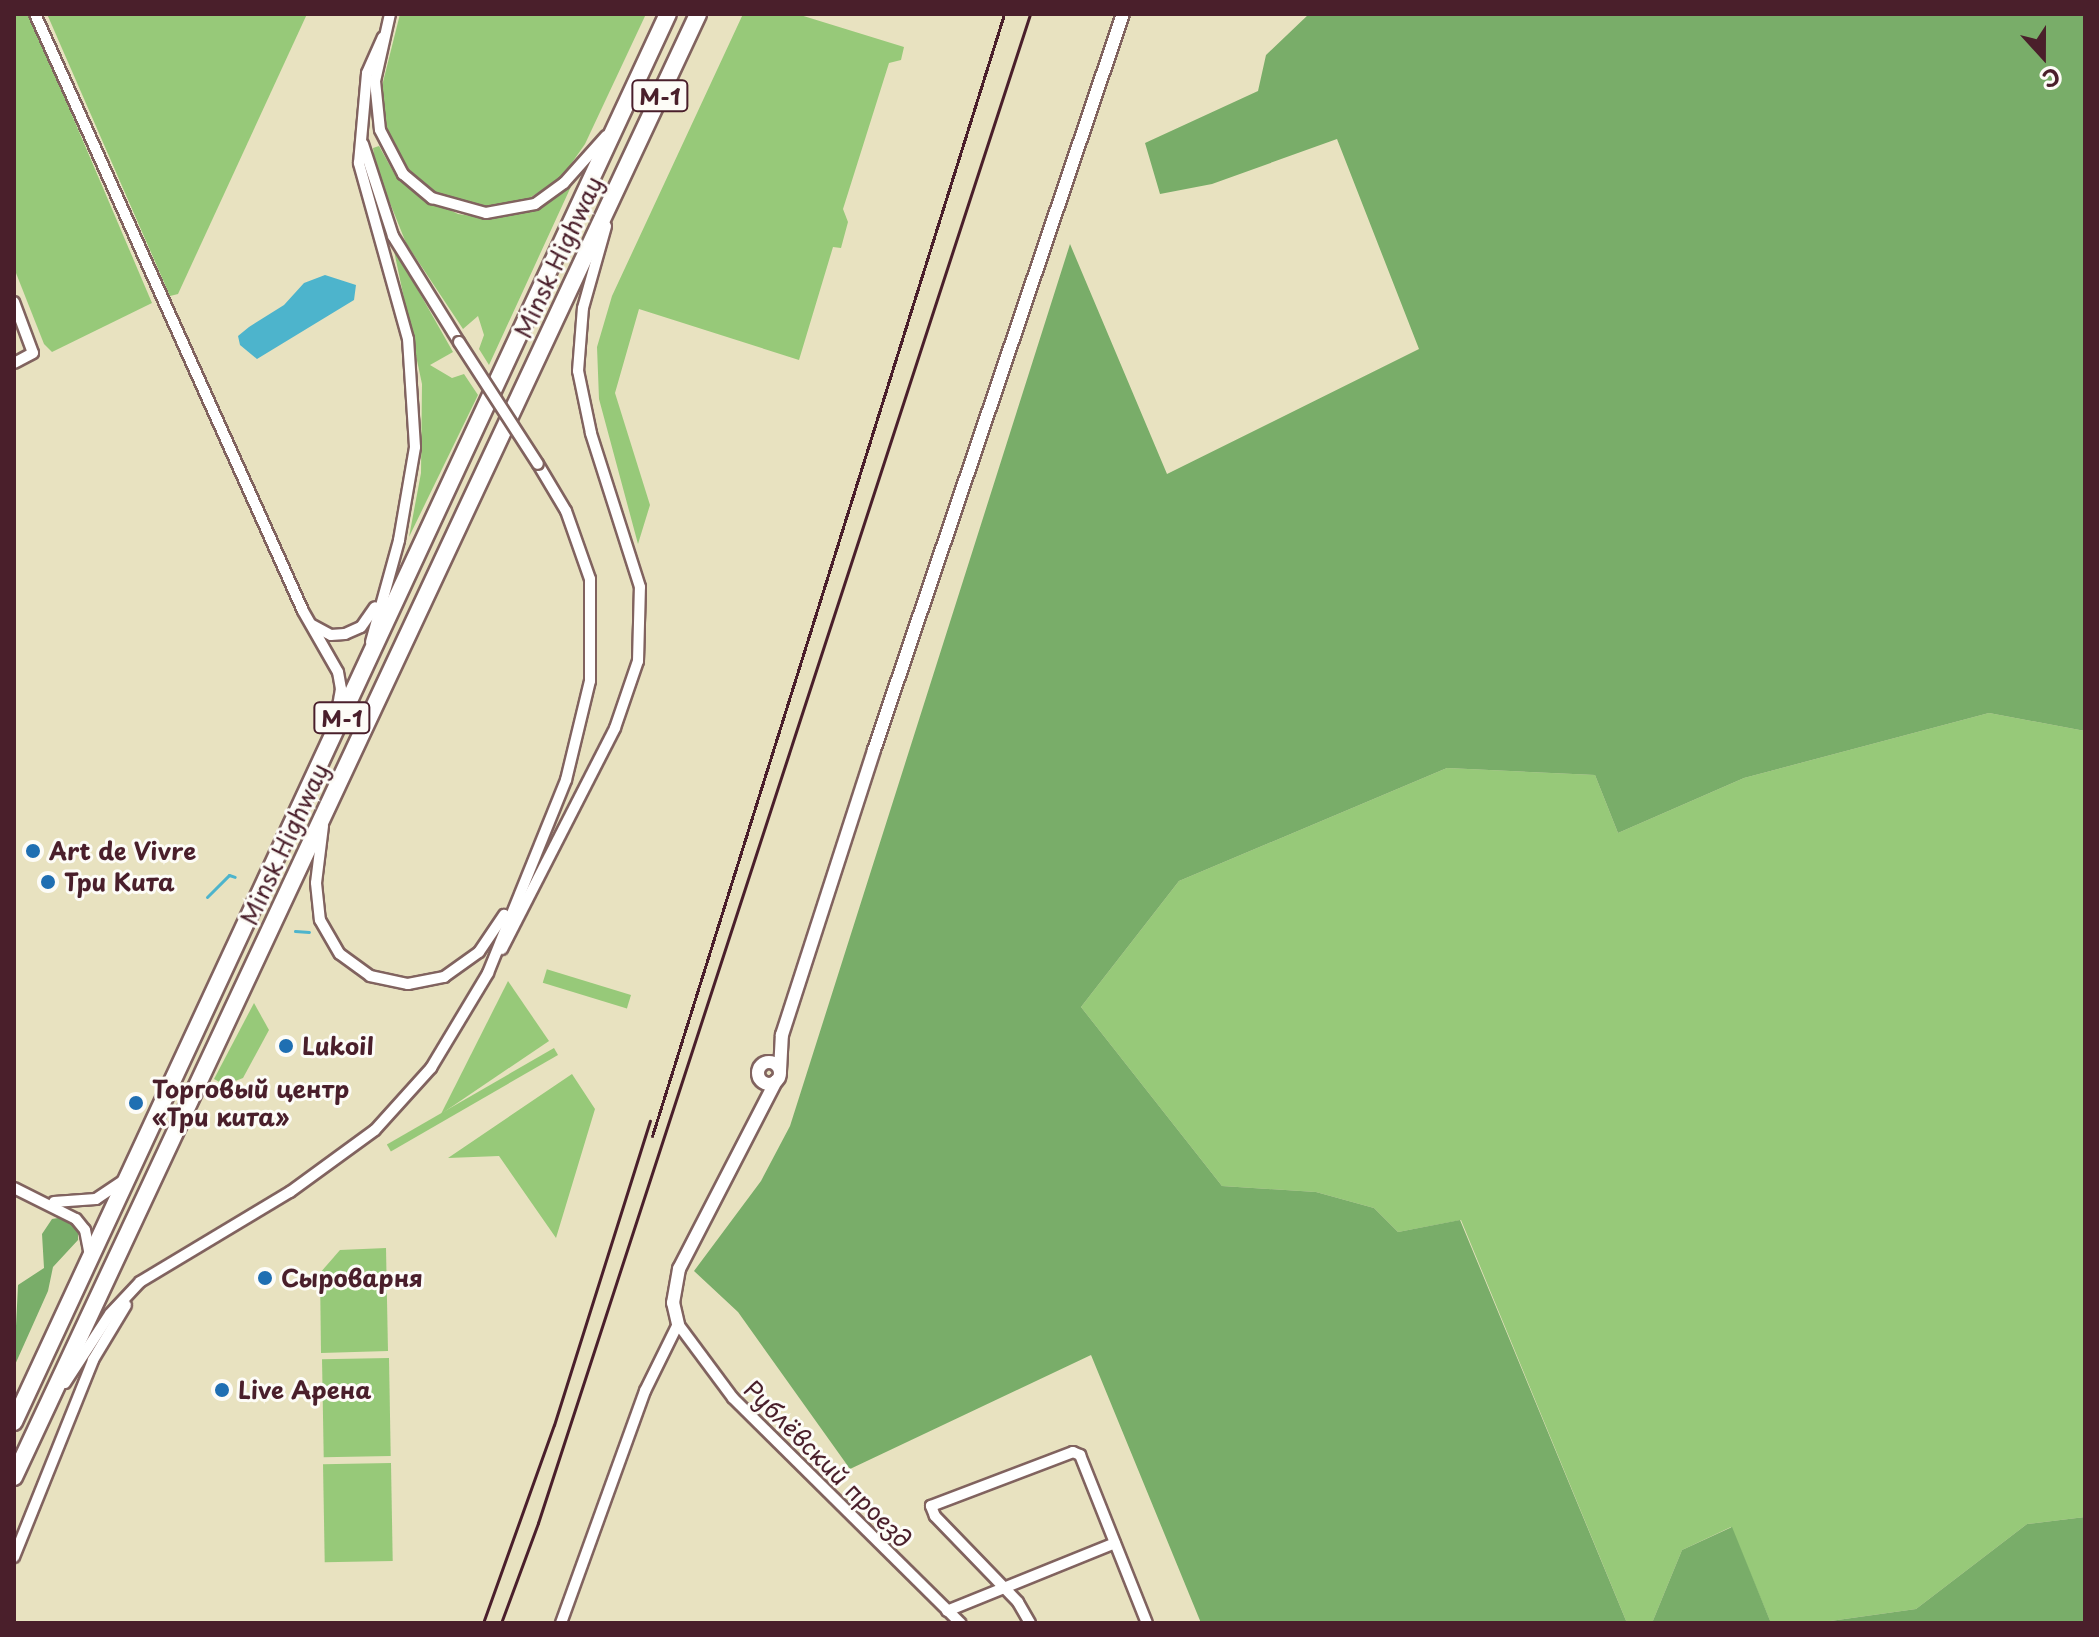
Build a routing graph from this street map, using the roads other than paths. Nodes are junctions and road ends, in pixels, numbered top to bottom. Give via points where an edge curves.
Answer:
1 (35, 14) edge
2 (390, 14) edge
3 (668, 14) edge
4 (698, 14) edge
5 (1123, 14) edge
6 (383, 37) junction
7 (619, 119) junction
8 (360, 135) junction
9 (621, 178) junction
10 (14, 302) edge
11 (14, 363) edge
12 (381, 597) junction
13 (312, 625) junction
14 (364, 671) junction
15 (332, 737) junction
16 (327, 807) junction
17 (515, 901) junction
18 (488, 973) junction
19 (782, 1035) junction
20 (759, 1070) junction
21 (778, 1076) junction
22 (755, 1116) junction
23 (128, 1178) junction
24 (14, 1188) edge
25 (48, 1202) junction
26 (91, 1257) junction
27 (164, 1267) junction
28 (678, 1324) junction
29 (14, 1422) edge
30 (37, 1429) junction
31 (14, 1477) edge
32 (1115, 1543) junction
33 (14, 1557) edge
34 (1001, 1585) junction
35 (947, 1611) junction
36 (561, 1623) edge
37 (960, 1623) edge
38 (1030, 1623) edge
39 (1147, 1623) edge

1 - 13 street
2 - 6 street
3 - 7 highway, Minsk Highway / М-1
4 - 9 highway, Minsk Highway / М-1
5 - 19 street via 965,471
6 - 7 street via 375,97 387,148 417,187 449,206 486,213 535,204 564,183
6 - 8 street via 367,73
7 - 14 highway, Minsk Highway / М-1
8 - 12 street via 362,180 408,339 413,387 411,486
8 - 17 street, bridge via 393,236 566,511 590,579 592,654 584,721 566,780
9 - 16 highway, Minsk Highway / М-1
9 - 18 street via 583,308 578,371 591,433 640,587 638,661 615,728
10 - 11 street via 33,353
12 - 13 street via 361,627 345,634 331,635
12 - 14 street
13 - 15 street via 341,689
14 - 15 highway, Minsk Highway / М-1
15 - 23 highway, Minsk Highway / М-1
16 - 17 street via 316,868 320,920 340,954 370,976 408,984 444,977 479,952
16 - 30 highway, Minsk Highway / М-1
17 - 18 street
18 - 27 street via 431,1068 375,1130 302,1185
19 - 20 street
19 - 21 street
20 - 21 street via 772,1062
20 - 21 street via 765,1084
20 - 22 street
21 - 22 street
22 - 28 street via 734,1170 679,1269 673,1303
23 - 25 street via 96,1199
23 - 26 highway, Minsk Highway / М-1
24 - 25 street
25 - 26 street via 85,1230
26 - 29 highway, Minsk Highway / М-1
27 - 30 street via 110,1314
27 - 33 street via 113,1321
28 - 35 street, Рублёвский проезд via 733,1398
28 - 36 street via 645,1391
30 - 31 highway, Minsk Highway / М-1
32 - 34 street
32 - 34 street via 1080,1455 1073,1452 931,1506
32 - 39 street
34 - 35 street
34 - 38 street
35 - 37 street, Рублёвский проезд

